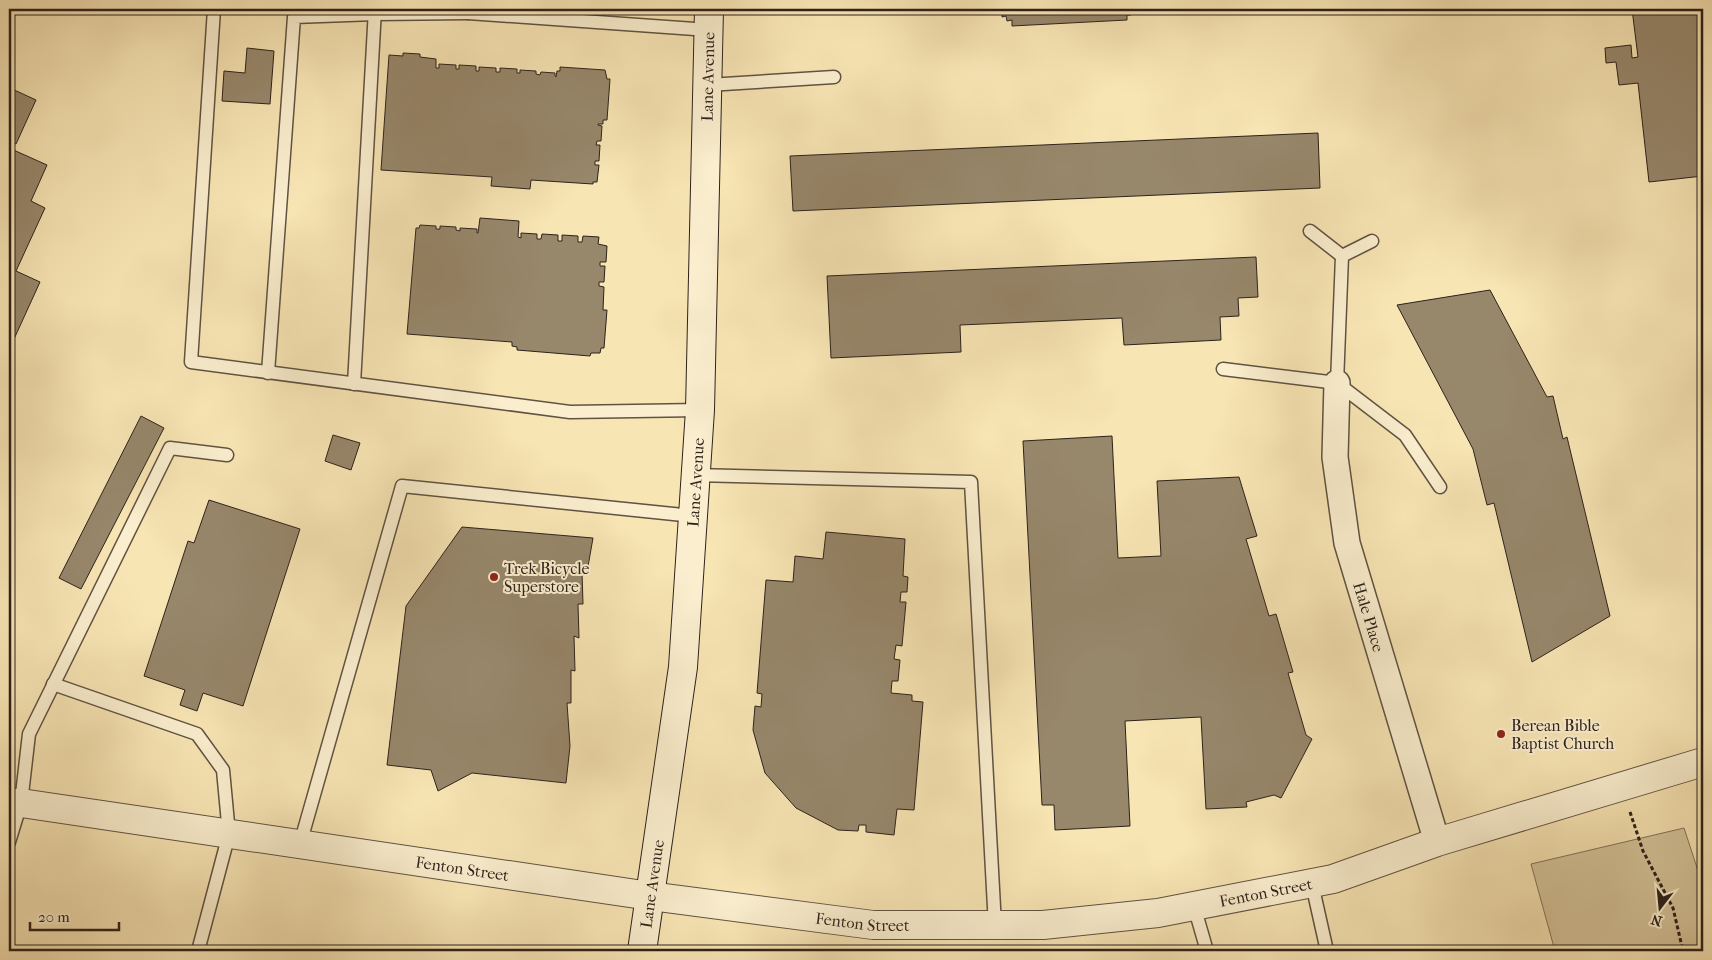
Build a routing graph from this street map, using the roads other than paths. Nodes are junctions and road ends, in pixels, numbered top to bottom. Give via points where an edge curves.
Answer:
1 (214, 9) edge
2 (375, 11) edge
3 (468, 11) edge
4 (294, 13) edge
5 (709, 19) edge
6 (834, 77) dead end
7 (708, 85) junction
8 (1310, 231) dead end
9 (1372, 241) dead end
10 (1342, 256) junction
11 (1223, 369) dead end
12 (268, 372) junction
13 (1337, 383) junction
14 (354, 384) junction
15 (700, 410) junction
16 (228, 455) dead end
17 (695, 476) junction
18 (1440, 487) dead end
19 (692, 516) junction
20 (53, 684) junction
21 (1703, 762) edge
22 (15, 803) edge
23 (229, 834) junction
24 (9, 842) edge
25 (1437, 842) junction
26 (300, 844) junction
27 (1312, 884) junction
28 (650, 896) junction
29 (1194, 906) junction
30 (995, 926) junction
31 (198, 951) edge
32 (642, 951) edge
33 (1207, 951) edge
34 (1327, 951) edge

1 - 12 lane via 191,362
2 - 3 lane
2 - 4 lane
2 - 14 lane
3 - 5 lane
4 - 12 lane
5 - 7 street, Lane Avenue
6 - 7 lane
7 - 15 street, Lane Avenue
8 - 10 lane
9 - 10 lane
10 - 13 lane
11 - 13 lane
12 - 14 lane
13 - 18 lane via 1405,435
13 - 25 street, Hale Place via 1335,457 1347,543
14 - 15 lane via 570,412
15 - 17 street, Lane Avenue
16 - 20 lane via 170,448
17 - 19 street, Lane Avenue
17 - 30 lane via 971,482
19 - 26 lane via 402,486
19 - 28 street, Lane Avenue via 682,667
20 - 22 lane via 29,734
20 - 23 lane via 198,734 223,770
21 - 25 street, Fenton Street
22 - 23 street, Fenton Street
22 - 24 lane
23 - 26 street, Fenton Street
23 - 31 lane
25 - 27 street, Fenton Street
26 - 28 street, Fenton Street
27 - 29 street, Fenton Street
27 - 34 lane
28 - 30 street, Fenton Street via 873,926
28 - 32 street, Lane Avenue
29 - 30 street, Fenton Street via 1049,925
29 - 33 lane

